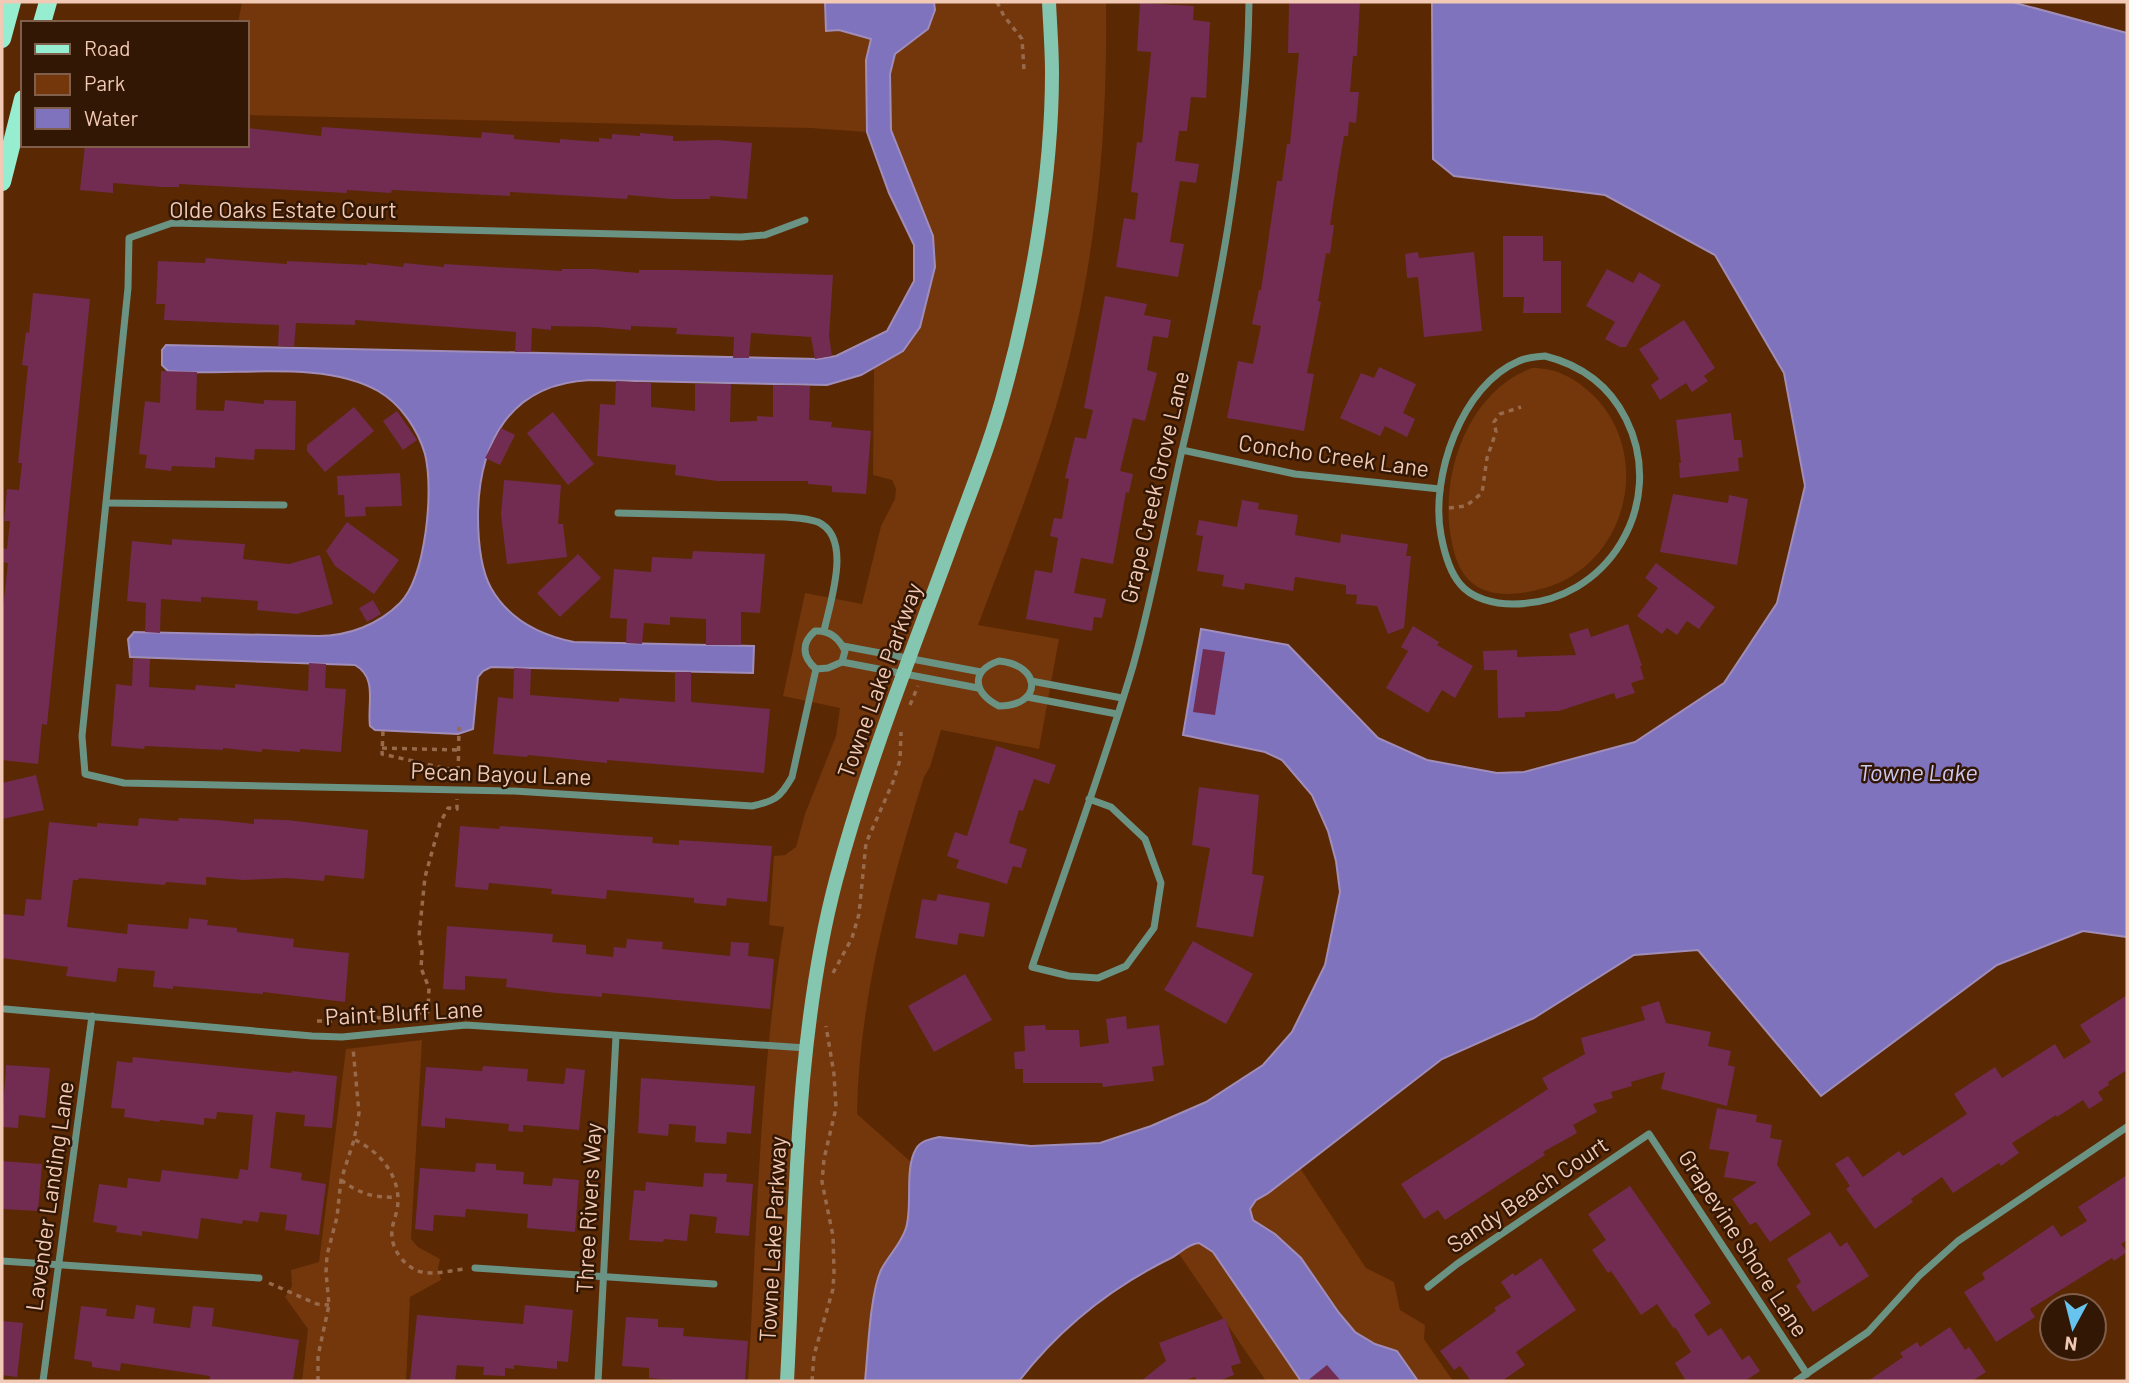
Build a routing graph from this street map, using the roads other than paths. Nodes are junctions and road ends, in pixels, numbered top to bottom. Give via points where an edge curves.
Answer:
1 (12, 2) edge
2 (48, 2) edge
3 (1049, 2) edge
4 (1249, 2) edge
5 (43, 21) edge
6 (2, 39) edge
7 (21, 107) edge
8 (2, 182) edge
9 (805, 220) dead end
10 (1182, 450) junction
11 (1440, 489) junction
12 (107, 503) junction
13 (284, 505) dead end
14 (618, 513) dead end
15 (824, 631) junction
16 (843, 646) junction
17 (910, 658) junction
18 (842, 662) junction
19 (816, 668) junction
20 (981, 672) junction
21 (904, 674) junction
22 (1031, 681) junction
23 (978, 688) junction
24 (1027, 697) junction
25 (1122, 698) junction
26 (1117, 714) junction
27 (85, 774) joint
28 (1089, 799) junction
29 (5, 1009) dead end
30 (92, 1016) junction
31 (616, 1036) junction
32 (806, 1048) junction
33 (2127, 1127) edge
34 (1649, 1134) joint
35 (2, 1261) edge
36 (59, 1265) junction
37 (475, 1268) road end
38 (604, 1276) junction
39 (259, 1278) road end
40 (714, 1284) dead end
41 (1428, 1287) dead end
42 (1807, 1374) junction
43 (43, 1381) edge
44 (598, 1381) edge
45 (787, 1381) edge
46 (1796, 1381) edge

1 - 6 main road
2 - 5 main road
3 - 17 street, Towne Lake Parkway via 1050,109 1028,295 992,430
4 - 10 street, Grape Creek Grove Lane via 1242,138 1231,219
7 - 8 main road
9 - 12 street, Olde Oaks Estate Court via 765,235 741,237 172,223 129,239
10 - 11 street, Concho Creek Lane via 1295,474
10 - 25 street, Grape Creek Grove Lane
11 - 11 street via 1439,524 1455,578 1467,591 1490,601 1524,604 1557,597 1589,581 1617,552 1637,503 1638,450 1622,411 1599,382 1558,359 1529,358 1495,376 1470,407 1444,463
12 - 13 street
12 - 27 street, Olde Oaks Estate Court via 82,736
14 - 15 street via 806,518 821,523 838,550
15 - 16 street
15 - 19 street via 808,637 805,646 805,655
16 - 17 street
16 - 18 street
17 - 20 street
17 - 21 street, Towne Lake Parkway
18 - 19 street
18 - 21 street
19 - 27 street, Pecan Bayou Lane via 792,777 784,793 772,802 752,806 458,789 124,783
20 - 22 street via 989,664 1009,662 1026,670
20 - 23 street
21 - 23 street
21 - 32 street, Towne Lake Parkway via 835,883
22 - 24 street
22 - 25 street
23 - 24 street via 999,706 1011,706
24 - 26 street
25 - 26 street, Grape Creek Grove Lane
26 - 28 street, Grape Creek Grove Lane
28 - 28 street, Grape Creek Grove Lane via 1111,807 1145,839 1161,883 1154,929 1126,966 1098,978 1032,967
29 - 30 street, Paint Bluff Lane
30 - 31 street, Paint Bluff Lane via 312,1036 466,1025
30 - 36 street, Lavender Landing Lane
31 - 32 street, Paint Bluff Lane
31 - 38 street, Three Rivers Way
32 - 45 street, Towne Lake Parkway
33 - 42 street via 1958,1241 1868,1332
34 - 41 street, Sandy Beach Court
34 - 42 street, Grapevine Shore Lane
35 - 36 street
36 - 39 street
36 - 43 street, Lavender Landing Lane
37 - 38 street
38 - 40 street
38 - 44 street, Three Rivers Way
42 - 46 street

